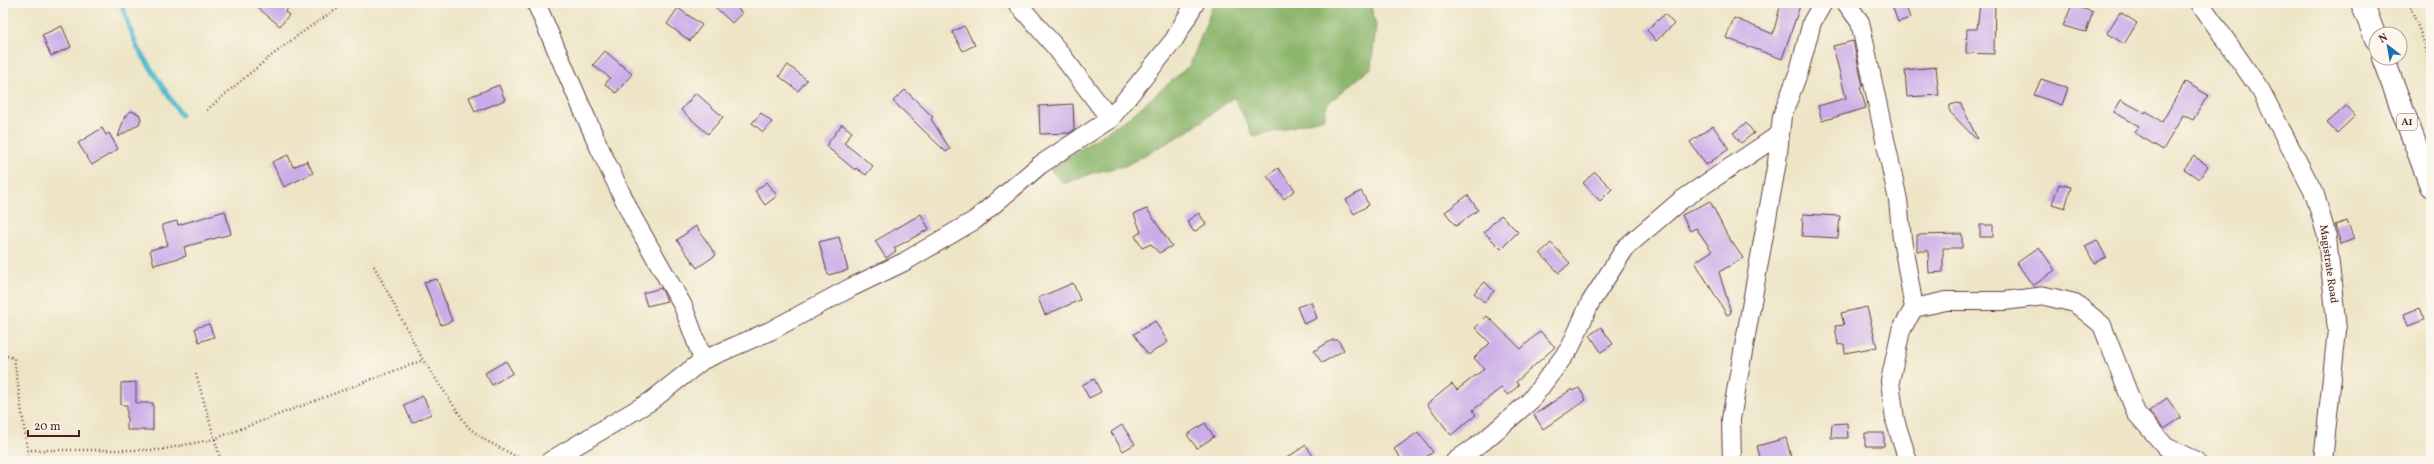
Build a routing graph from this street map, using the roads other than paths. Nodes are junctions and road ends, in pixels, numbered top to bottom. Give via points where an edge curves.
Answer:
1 (536, 3) edge
2 (1017, 3) edge
3 (1194, 3) edge
4 (1823, 3) edge
5 (1846, 3) edge
6 (2200, 3) edge
7 (2362, 3) edge
8 (2371, 26) edge
9 (2386, 66) edge
10 (1110, 118) junction
11 (1780, 134) junction
12 (2431, 186) edge
13 (1914, 308) junction
14 (703, 360) junction
15 (550, 461) edge
16 (1455, 461) edge
17 (1732, 461) edge
18 (1908, 461) edge
19 (2196, 461) edge
20 (2323, 461) edge

1 - 14 street via 633,218 683,306
2 - 10 street
3 - 10 street via 1174,40
4 - 11 street via 1812,22 1799,71 1782,116
5 - 13 street via 1860,22 1898,200
6 - 20 street, Magistrate Road via 2261,91 2315,194 2327,237 2337,330
7 - 8 main road
9 - 12 main road, A1
10 - 14 street via 1040,165 974,220 911,258 770,331
11 - 16 street via 1680,201 1626,246 1590,303 1570,348 1530,401 1484,441
11 - 17 street via 1731,419
13 - 18 street via 1901,330 1890,381 1895,420
13 - 19 street via 1946,301 2004,301 2045,296 2075,303 2102,325 2136,413 2166,447
14 - 15 street via 651,401

